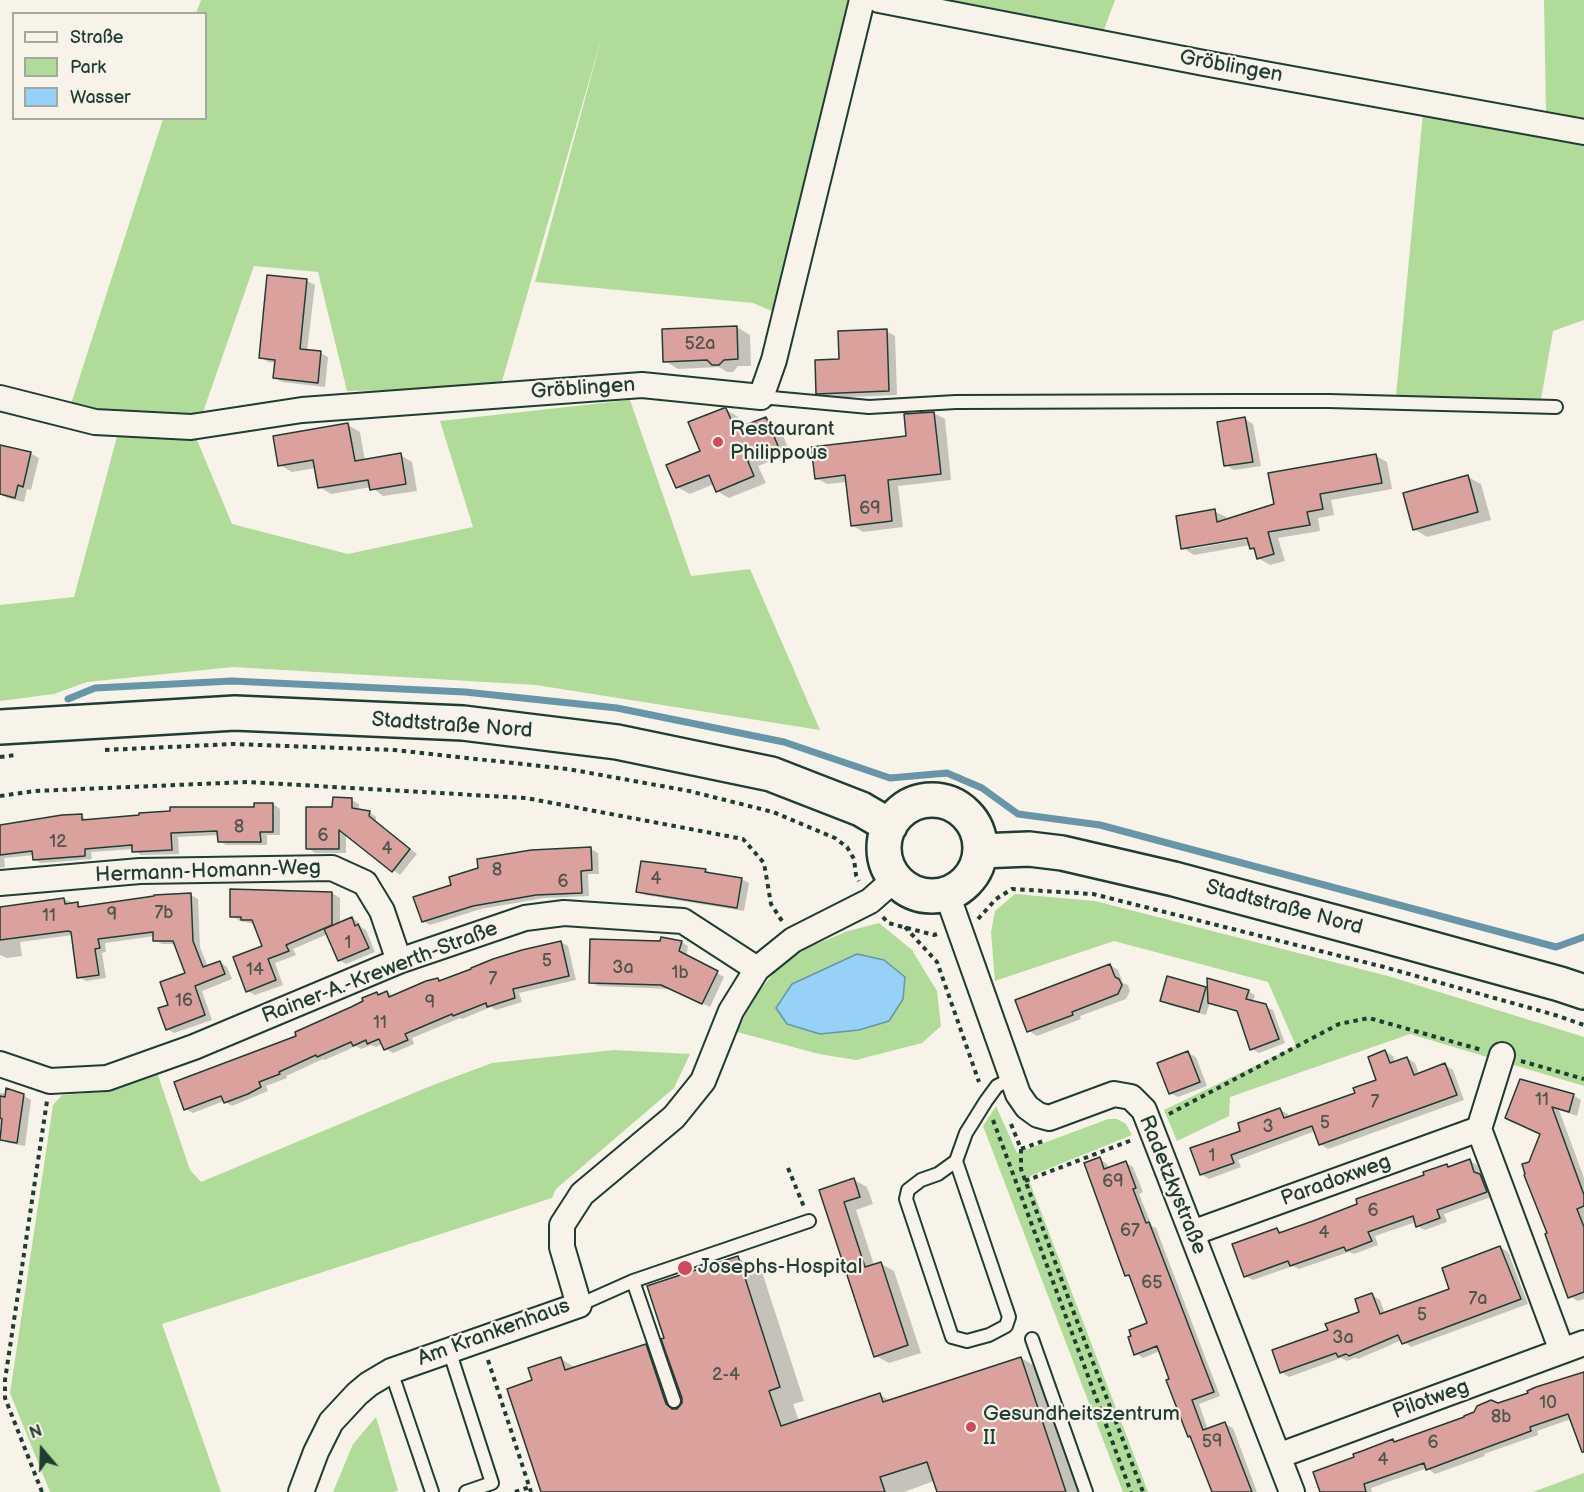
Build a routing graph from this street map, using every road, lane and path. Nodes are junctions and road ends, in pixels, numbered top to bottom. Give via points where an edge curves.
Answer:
1 (862, 0) edge
2 (879, 0) edge
3 (1584, 132) edge
4 (761, 397) junction
5 (0, 398) edge
6 (1556, 406) dead end
7 (0, 727) edge
8 (95, 751) dead end
9 (26, 754) dead end
10 (0, 757) edge
11 (0, 796) edge
12 (890, 826) junction
13 (980, 850) junction
14 (896, 879) junction
15 (0, 883) edge
16 (947, 894) junction
17 (870, 900) junction
18 (958, 927) junction
19 (793, 940) junction
20 (399, 961) junction
21 (757, 969) junction
22 (1584, 992) edge
23 (1584, 1025) edge
24 (1502, 1055) junction
25 (0, 1064) edge
26 (1013, 1078) junction
27 (1584, 1079) edge
28 (50, 1081) junction
29 (986, 1101) junction
30 (1479, 1129) junction
31 (1145, 1135) junction
32 (1021, 1149) dead end
33 (956, 1161) junction
34 (788, 1168) dead end
35 (1026, 1181) junction
36 (809, 1221) joint
37 (1192, 1233) junction
38 (633, 1281) junction
39 (579, 1305) junction
40 (481, 1339) junction
41 (1032, 1339) dead end
42 (1573, 1347) edge
43 (449, 1350) junction
44 (391, 1371) junction
45 (674, 1401) dead end
46 (1278, 1456) junction
47 (530, 1490) edge
48 (42, 1492) edge
49 (301, 1492) edge
50 (432, 1492) edge
51 (466, 1492) edge
52 (515, 1492) edge
53 (1086, 1492) edge
54 (1131, 1492) edge
55 (1143, 1492) edge
56 (1292, 1492) edge

1 - 4 street via 774,360
2 - 3 street, Gröblingen
4 - 5 street, Gröblingen via 642,385 302,410 191,427 95,422
4 - 6 lane via 869,406 1283,401
7 - 12 main road, Stadtstraße Nord via 235,713 463,723 616,741 771,774 861,809
8 - 17 path via 233,744 394,750 568,769 689,791 773,812 835,838 848,847 856,875
9 - 10 path
11 - 19 path via 35,791 247,782 526,798 743,839 764,862 771,904
12 - 13 main road via 902,811 920,802 949,804 972,822
12 - 14 main road via 884,849
13 - 16 main road via 973,873
13 - 22 main road, Stadtstraße Nord via 1029,849 1130,868
14 - 16 main road via 921,895
14 - 17 street, Am Krankenhaus
15 - 20 street, Hermann-Homann-Weg via 140,871 332,868 365,883 382,911
16 - 18 street, Radetzkystraße
17 - 19 street, Am Krankenhaus
18 - 23 path via 980,919 996,898 1012,890 1093,894 1384,967
18 - 26 street, Radetzkystraße
18 - 29 path via 934,935 904,926 937,962
19 - 21 street, Am Krankenhaus
20 - 21 street, Rainer-A.-Krewerth-Straße via 525,918 564,912 683,921
20 - 28 street, Rainer-A.-Krewerth-Straße via 194,1047 107,1078
21 - 39 street, Am Krankenhaus via 731,1011 703,1081 674,1117 582,1194 562,1225 562,1247
24 - 27 path
24 - 30 street
24 - 31 path via 1369,1018 1339,1024 1168,1115
25 - 28 street, Rainer-A.-Krewerth-Straße
26 - 29 lane via 997,1086
26 - 31 street, Radetzkystraße via 1026,1107 1049,1118 1114,1094 1131,1097 1144,1110
28 - 48 path via 5,1380 5,1398
29 - 33 lane via 966,1132
29 - 54 path
30 - 37 street, Paradoxweg
30 - 42 street
31 - 35 path
31 - 37 street, Radetzkystraße
32 - 35 path via 1021,1169
33 - 33 lane via 1009,1317 1006,1326 967,1341 952,1337 906,1199 908,1190 921,1180 939,1174
34 - 36 path
35 - 55 path
36 - 38 lane
37 - 46 street, Radetzkystraße
38 - 39 lane
38 - 45 lane
39 - 40 street, Am Krankenhaus
40 - 43 street, Am Krankenhaus
40 - 47 path
41 - 53 lane
42 - 46 street, Pilotweg
43 - 44 street, Am Krankenhaus
43 - 51 lane via 492,1483
44 - 49 street, Am Krankenhaus via 357,1394 330,1422
44 - 50 lane
46 - 56 street, Radetzkystraße
47 - 52 path

